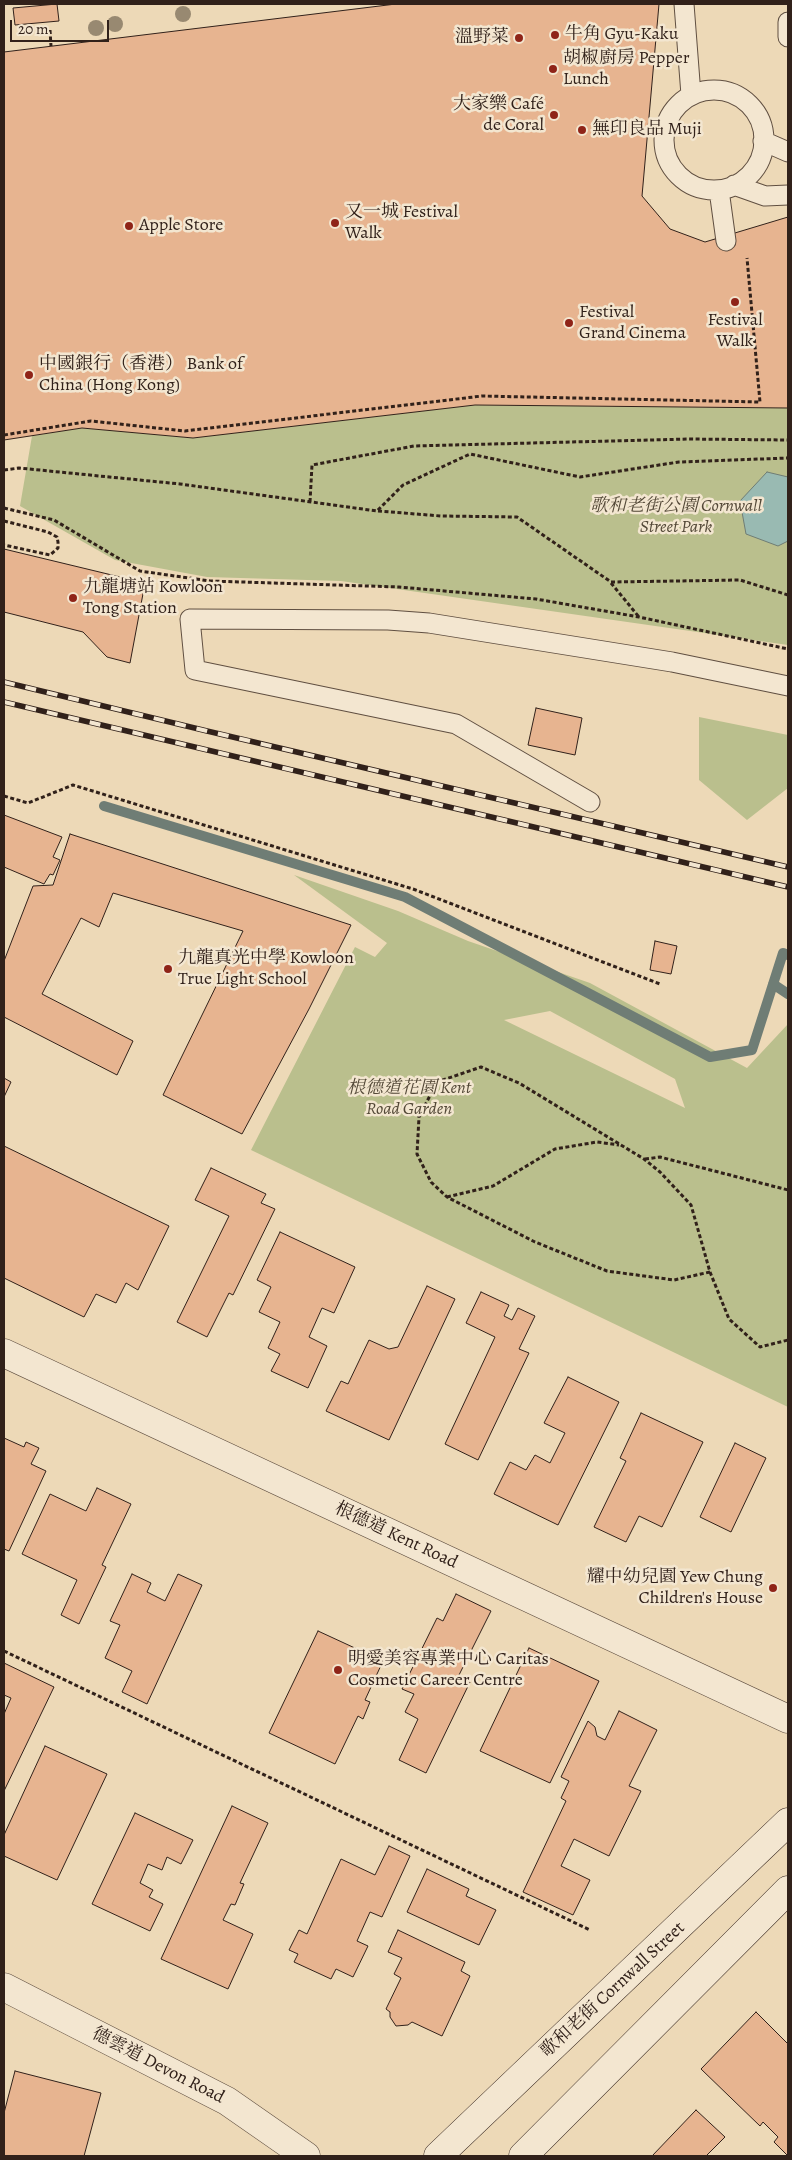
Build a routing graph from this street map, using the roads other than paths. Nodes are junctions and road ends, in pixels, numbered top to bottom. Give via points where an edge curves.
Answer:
1 (684, 4) edge
2 (788, 22) edge
3 (788, 38) edge
4 (690, 95) junction
5 (763, 141) junction
6 (788, 152) edge
7 (726, 188) junction
8 (788, 195) edge
9 (726, 241) dead end
10 (788, 686) edge
11 (590, 802) dead end
12 (4, 1353) edge
13 (788, 1719) edge
14 (788, 1822) edge
15 (788, 1890) edge
16 (4, 1987) edge
17 (306, 2156) edge
18 (438, 2156) edge
19 (523, 2156) edge

1 - 4 lane
2 - 3 lane
4 - 5 lane via 706,90 722,90 737,95 750,104 759,118
4 - 7 lane via 668,120 664,137 666,154 673,170 686,182 701,188
5 - 6 lane
5 - 7 lane via 758,164 748,177
7 - 8 lane via 765,196
7 - 9 lane
10 - 11 lane via 672,662 429,623 190,619 194,670 456,724
12 - 13 street, 根德道 Kent Road
14 - 18 street, 歌和老街 Cornwall Street
15 - 19 street
16 - 17 street, 德雲道 Devon Road via 227,2101

